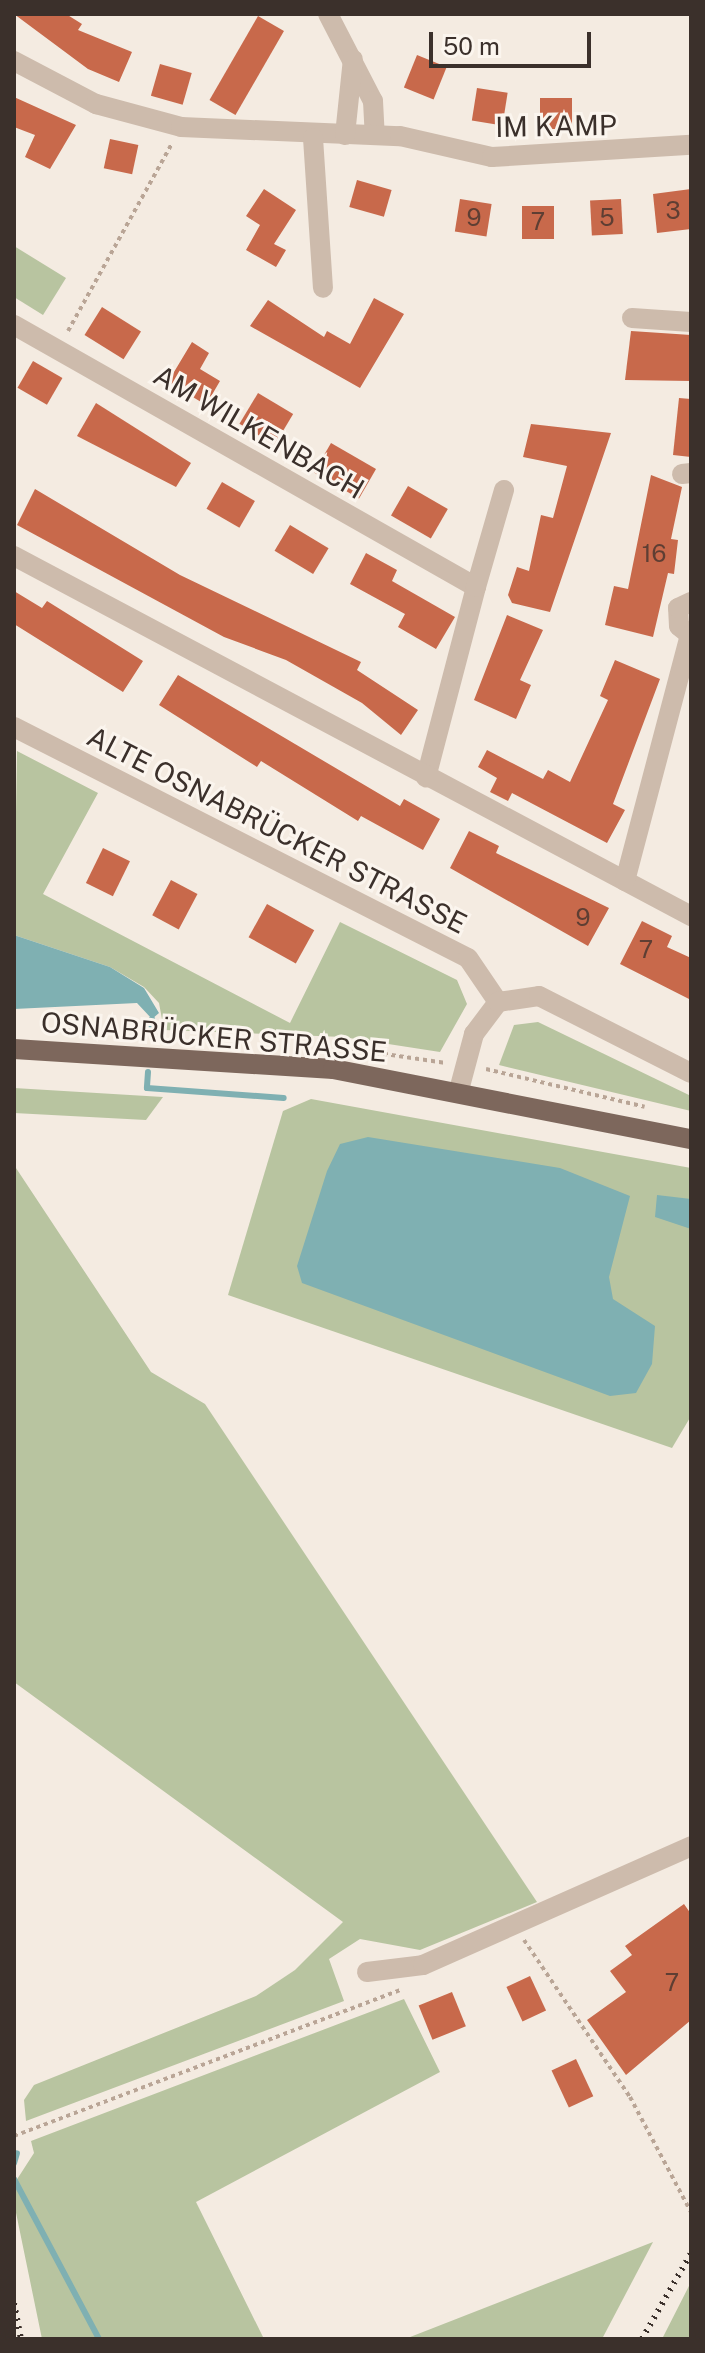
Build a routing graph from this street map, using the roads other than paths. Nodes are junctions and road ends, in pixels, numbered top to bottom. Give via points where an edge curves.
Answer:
1 (328, 14) edge
2 (353, 55) junction
3 (14, 61) edge
4 (375, 134) junction
5 (345, 135) junction
6 (313, 138) junction
7 (691, 145) edge
8 (323, 288) dead end
9 (632, 318) dead end
10 (691, 322) edge
11 (14, 325) edge
12 (504, 490) dead end
13 (14, 556) edge
14 (476, 587) junction
15 (691, 602) edge
16 (691, 635) edge
17 (14, 727) edge
18 (426, 778) junction
19 (625, 881) junction
20 (691, 916) edge
21 (498, 1002) junction
22 (14, 1049) edge
23 (691, 1073) edge
24 (459, 1090) junction
25 (691, 1139) edge
26 (691, 1846) edge
27 (367, 1972) dead end

1 - 2 street
2 - 4 street via 373,101
2 - 5 street
3 - 6 street, IM KAMP via 96,104 181,127
4 - 5 street, IM KAMP
4 - 7 street, IM KAMP via 492,157
5 - 6 street, IM KAMP
6 - 8 street
9 - 10 street
11 - 14 street, AM WILKENBACH
12 - 14 street
13 - 18 street
14 - 18 street
15 - 16 street via 678,608 679,626
16 - 19 street
17 - 21 street, ALTE OSNABRÜCKER STRASSE via 468,958
18 - 19 street
19 - 20 street
21 - 23 street via 539,996
21 - 24 street via 474,1034
22 - 24 main road, OSNABRÜCKER STRASSE via 333,1069
24 - 25 main road, OSNABRÜCKER STRASSE
26 - 27 street via 515,1929 423,1965

